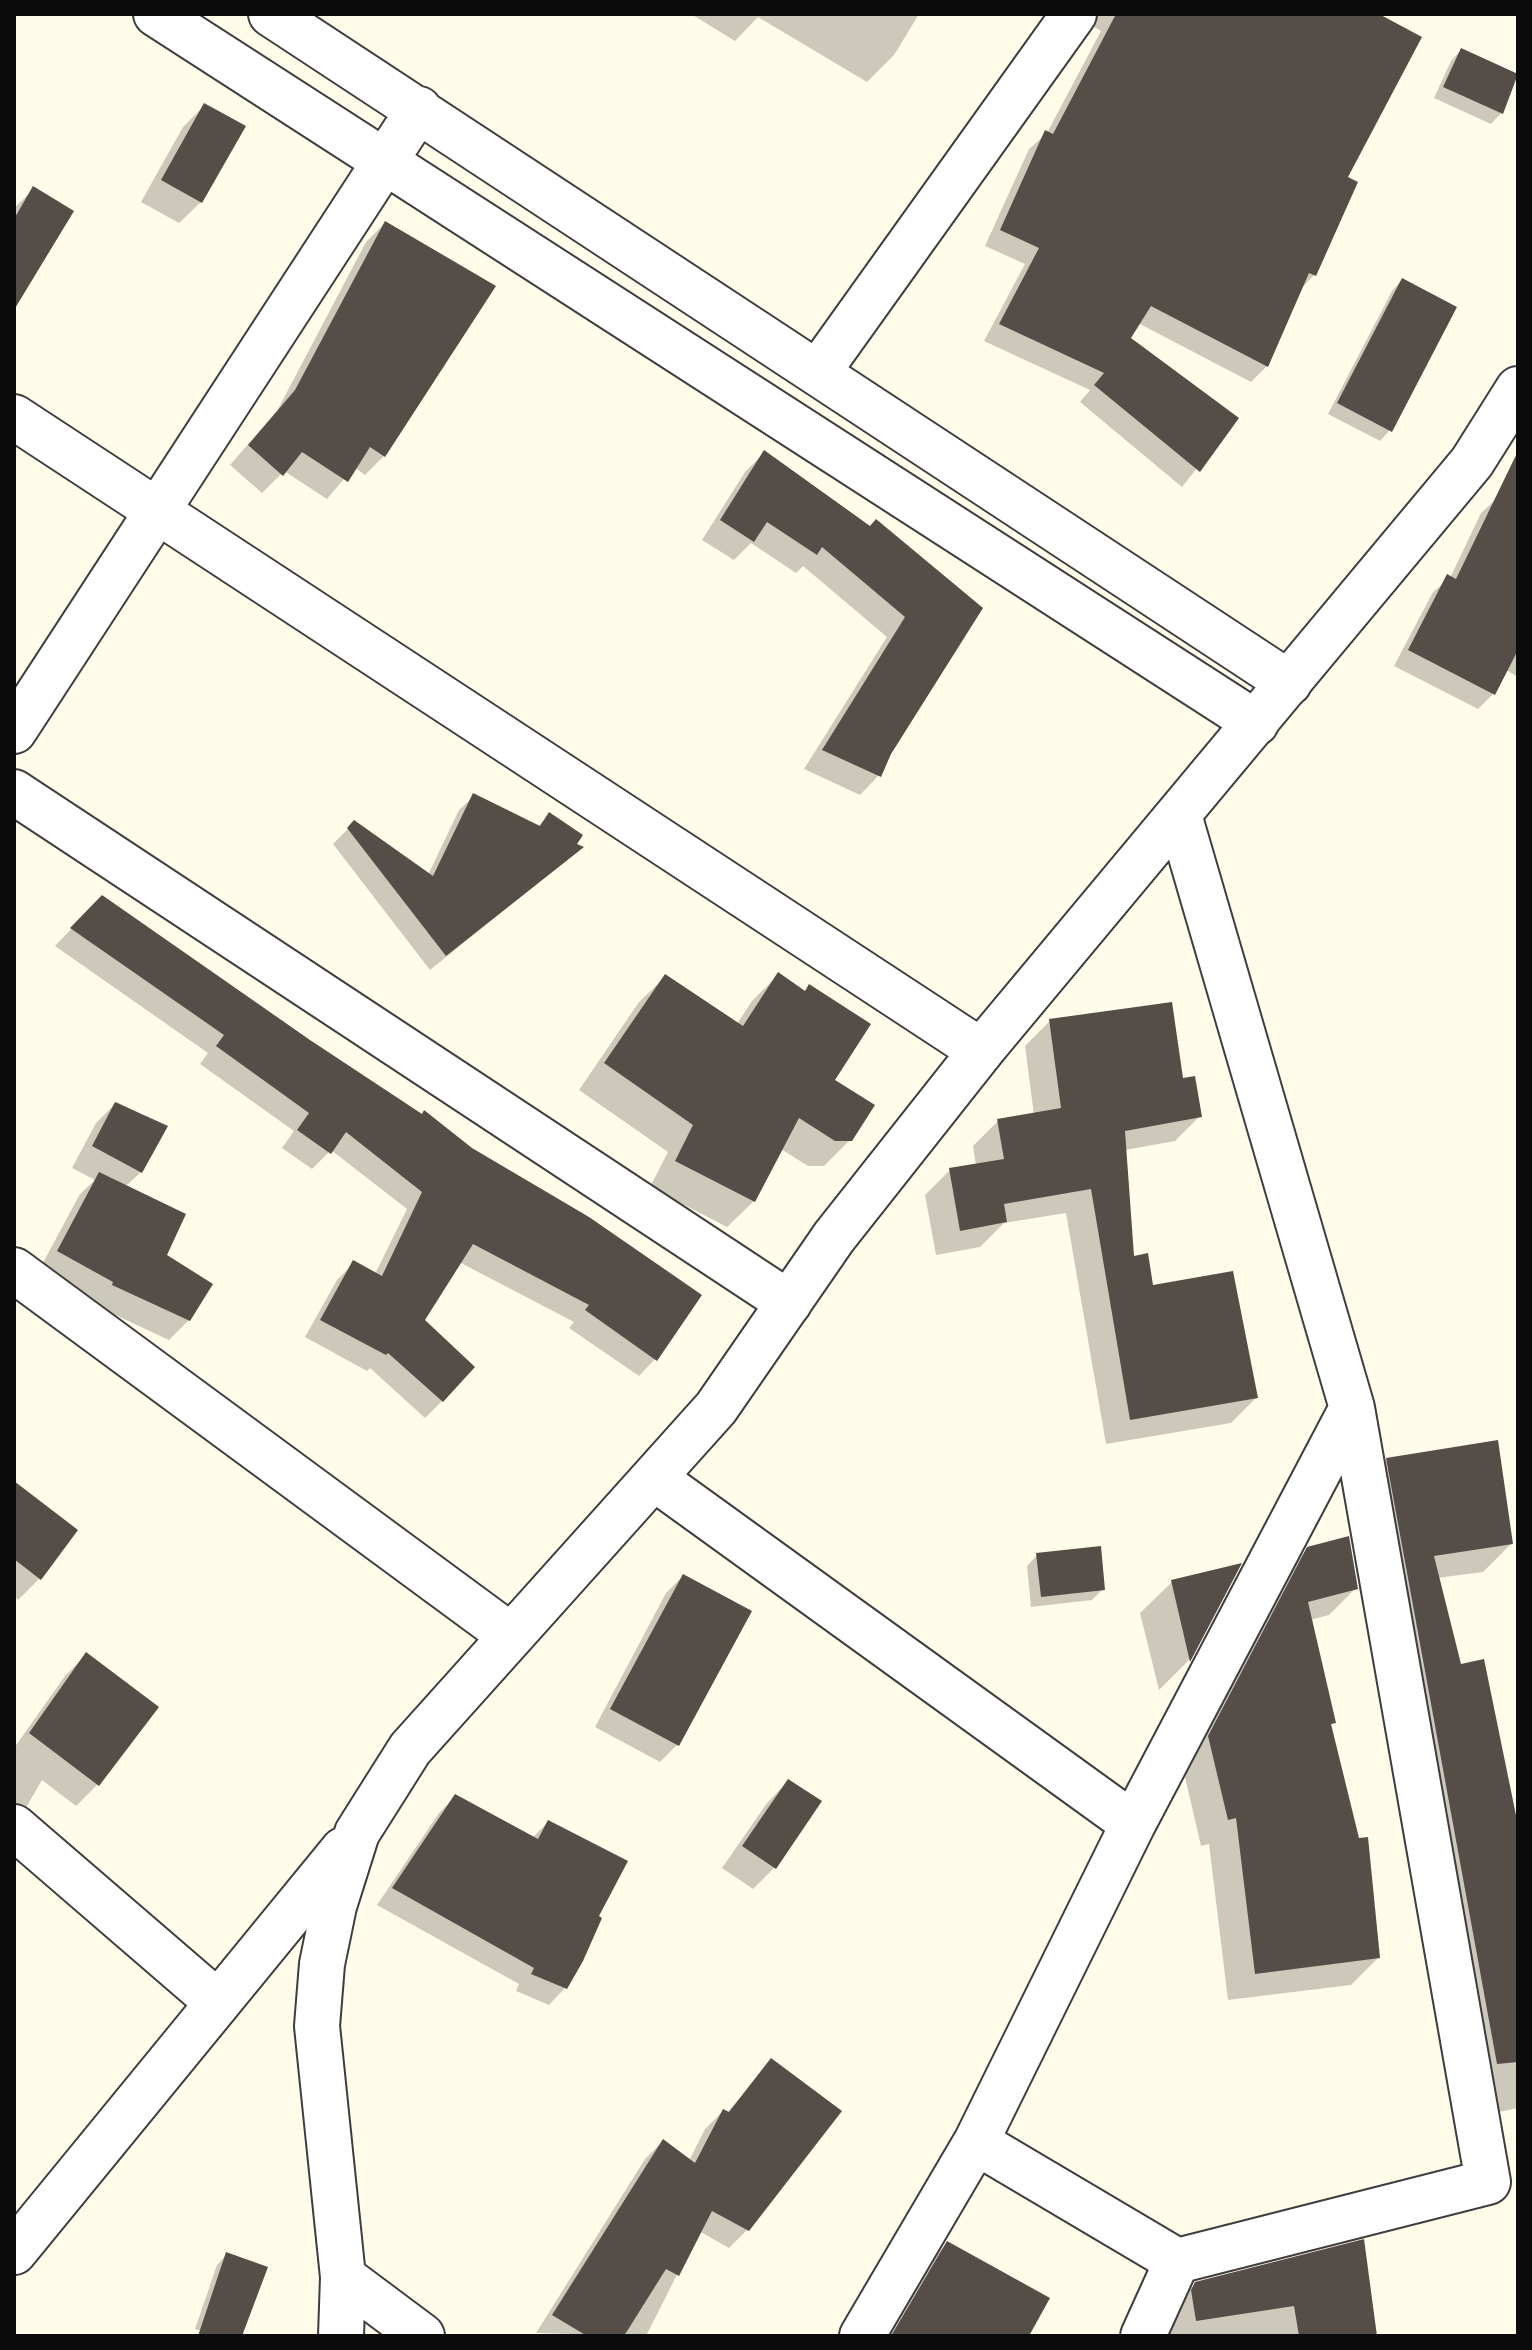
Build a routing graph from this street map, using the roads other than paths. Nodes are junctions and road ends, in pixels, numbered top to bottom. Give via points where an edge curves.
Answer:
1 (156, 14) edge
2 (271, 14) edge
3 (1074, 14) edge
4 (419, 109) junction
5 (385, 162) junction
6 (818, 372) junction
7 (1518, 389) edge
8 (14, 417) edge
9 (158, 511) junction
10 (1289, 683) junction
11 (1256, 723) junction
12 (14, 731) edge
13 (14, 792) edge
14 (1179, 815) junction
15 (981, 1051) junction
16 (14, 1270) edge
17 (789, 1303) junction
18 (1352, 1408) junction
19 (654, 1478) junction
20 (511, 1636) junction
21 (1133, 1824) junction
22 (14, 1827) edge
23 (357, 1833) junction
24 (217, 2002) junction
25 (976, 2142) junction
26 (14, 2252) edge
27 (1177, 2261) junction
28 (343, 2277) junction
29 (341, 2336) edge
30 (422, 2336) edge
31 (862, 2336) edge
32 (1143, 2336) edge

1 - 5 street
2 - 4 street
3 - 6 street
4 - 5 street
4 - 6 street
5 - 9 street
5 - 11 street
6 - 10 street
7 - 10 street via 1472,462
8 - 9 street
9 - 12 street
9 - 15 street
10 - 11 street
11 - 14 street
13 - 17 street
14 - 15 street
14 - 18 street
15 - 17 street via 834,1237
16 - 20 street
17 - 19 street via 716,1408
18 - 21 street
18 - 27 street via 1488,2182
19 - 20 street
19 - 21 street
20 - 23 street via 410,1749
21 - 25 street
22 - 24 street
23 - 24 street
23 - 28 street via 334,1906 317,2026
24 - 26 street
25 - 27 street
25 - 31 street
27 - 32 street
28 - 29 street
28 - 30 street

